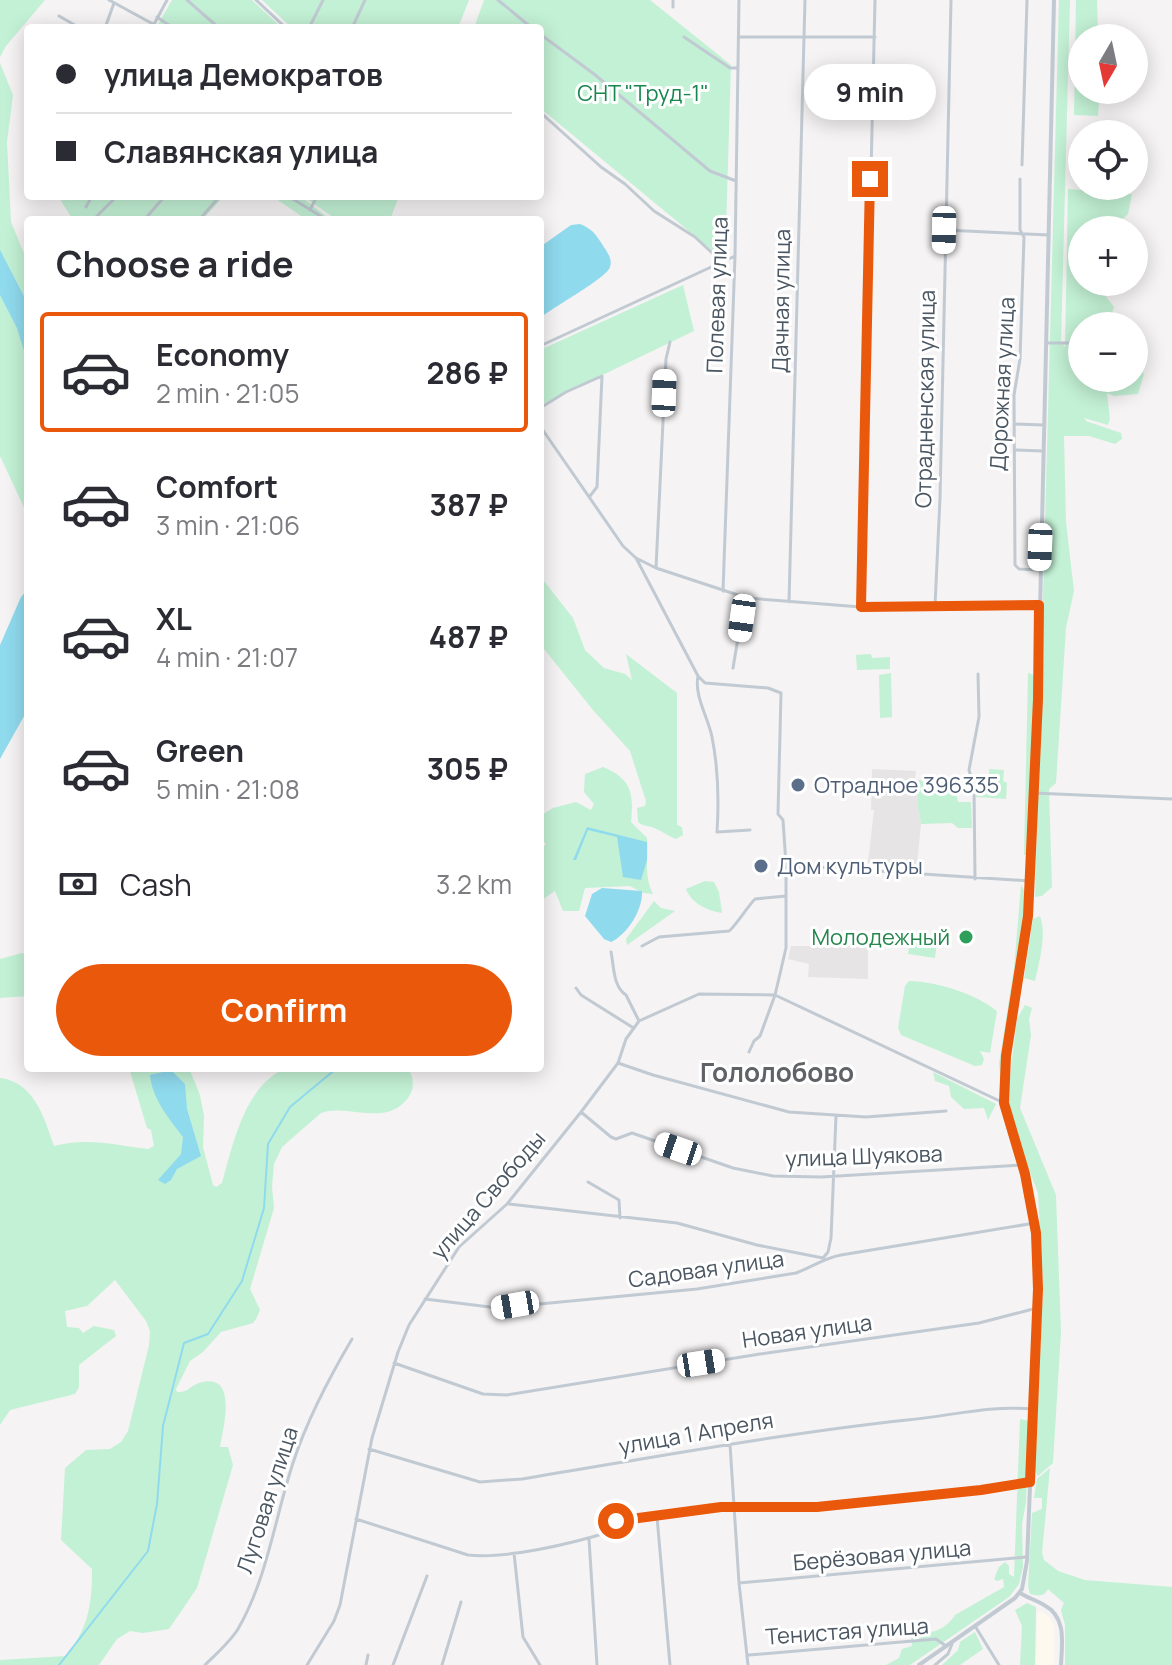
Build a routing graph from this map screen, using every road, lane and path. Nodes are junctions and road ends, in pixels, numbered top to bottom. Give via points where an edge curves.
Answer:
1 (167, 0) edge
2 (187, 0) edge
3 (256, 0) edge
4 (323, 0) edge
5 (365, 0) edge
6 (498, 0) edge
7 (673, 0) edge
8 (739, 0) edge
9 (805, 0) edge
10 (875, 0) edge
11 (951, 0) edge
12 (1027, 0) edge
13 (1054, 0) edge
14 (112, 1) edge
15 (673, 7) dead end
16 (59, 16) dead end
17 (157, 17) junction
18 (73, 24) edge
19 (106, 24) edge
20 (149, 24) edge
21 (153, 24) edge
22 (170, 24) edge
23 (214, 24) edge
24 (282, 24) edge
25 (311, 24) edge
26 (354, 24) edge
27 (527, 24) edge
28 (544, 37) edge
29 (684, 37) dead end
30 (739, 37) junction
31 (804, 37) junction
32 (875, 37) junction
33 (738, 68) junction
34 (544, 116) edge
35 (1022, 165) dead end
36 (1020, 179) dead end
37 (736, 181) junction
38 (90, 200) edge
39 (113, 200) edge
40 (162, 200) edge
41 (216, 200) edge
42 (294, 200) edge
43 (315, 200) edge
44 (86, 207) dead end
45 (310, 210) junction
46 (97, 216) edge
47 (148, 216) edge
48 (202, 216) edge
49 (320, 216) edge
50 (944, 230) junction
51 (1022, 234) junction
52 (1049, 235) junction
53 (735, 256) junction
54 (722, 262) junction
55 (670, 342) dead end
56 (1046, 343) junction
57 (1068, 343) edge
58 (544, 344) edge
59 (544, 406) edge
60 (1014, 424) junction
61 (1043, 425) junction
62 (544, 432) edge
63 (1014, 450) junction
64 (1043, 451) junction
65 (590, 496) junction
66 (636, 558) junction
67 (656, 568) junction
68 (1039, 570) junction
69 (723, 591) junction
70 (747, 598) junction
71 (789, 602) junction
72 (1039, 605) junction
73 (935, 606) junction
74 (861, 607) junction
75 (733, 668) dead end
76 (978, 674) dead end
77 (698, 676) junction
78 (1034, 793) junction
79 (1172, 799) edge
80 (750, 830) dead end
81 (786, 865) junction
82 (975, 879) junction
83 (1030, 881) junction
84 (786, 896) junction
85 (642, 946) dead end
86 (611, 952) dead end
87 (576, 988) dead end
88 (775, 995) junction
89 (639, 1021) junction
90 (632, 1027) junction
91 (749, 1052) dead end
92 (618, 1063) junction
93 (1004, 1103) junction
94 (946, 1111) dead end
95 (581, 1112) junction
96 (836, 1116) junction
97 (1022, 1165) junction
98 (834, 1176) junction
99 (588, 1182) dead end
100 (507, 1204) junction
101 (620, 1218) junction
102 (1035, 1223) junction
103 (823, 1258) junction
104 (425, 1299) junction
105 (1037, 1308) junction
106 (352, 1339) dead end
107 (394, 1363) junction
108 (1033, 1409) junction
109 (730, 1444) junction
110 (369, 1449) junction
111 (1030, 1482) junction
112 (735, 1507) junction
113 (657, 1516) junction
114 (356, 1519) junction
115 (589, 1539) junction
116 (514, 1553) junction
117 (1027, 1557) junction
118 (427, 1576) dead end
119 (739, 1583) junction
120 (1020, 1593) junction
121 (461, 1602) dead end
122 (975, 1626) junction
123 (953, 1641) junction
124 (946, 1646) junction
125 (368, 1655) dead end
126 (747, 1655) junction
127 (205, 1665) edge
128 (307, 1665) edge
129 (366, 1665) edge
130 (393, 1665) edge
131 (442, 1665) edge
132 (540, 1665) edge
133 (597, 1665) edge
134 (670, 1665) edge
135 (748, 1665) edge
136 (919, 1665) edge
137 (935, 1665) edge
138 (999, 1665) edge
139 (1061, 1665) edge

1 - 17 street
2 - 23 street
3 - 24 street
4 - 25 street
5 - 26 street
6 - 27 street
7 - 15 street
8 - 30 street, Полевая улица
9 - 31 street, Дачная улица
10 - 32 street
11 - 50 street, Отрадненская улица
12 - 35 street
13 - 52 street
14 - 19 street
14 - 20 street
16 - 18 street
17 - 21 street
17 - 22 street
28 - 37 street via 710,171
29 - 33 street
30 - 31 street
30 - 33 street, Полевая улица
31 - 32 street
31 - 71 street, Дачная улица
32 - 74 street
33 - 37 street, Полевая улица
34 - 54 street
36 - 51 street, Дорожная улица
37 - 53 street, Полевая улица
38 - 44 street
39 - 46 street
40 - 47 street
41 - 48 street
42 - 45 street
43 - 45 street
45 - 49 street
50 - 51 street
50 - 73 street, Отрадненская улица
51 - 52 street
51 - 60 street, Дорожная улица
52 - 56 street
53 - 54 street
53 - 69 street, Полевая улица
54 - 58 street
55 - 67 street
56 - 57 street
56 - 61 street
59 - 65 street via 602,376 597,487
60 - 61 street
60 - 63 street, Дорожная улица
61 - 64 street
62 - 65 street
63 - 64 street
63 - 68 street, Дорожная улица via 1015,565
64 - 68 street
65 - 66 street
66 - 67 street
66 - 77 street
67 - 69 street
68 - 72 street
69 - 70 street
70 - 71 street
70 - 75 street
71 - 74 street
72 - 73 street
72 - 78 street
73 - 74 street
76 - 82 street via 979,717 969,770 974,787
77 - 80 street via 696,686 716,762 717,832
77 - 81 street via 713,685 781,693 778,814 783,820
78 - 79 street
78 - 83 street
81 - 82 street
81 - 84 street
82 - 83 street
83 - 93 street
84 - 85 street via 755,899 729,931 659,937
84 - 88 street via 786,948
86 - 89 street via 617,985
87 - 90 street
88 - 89 street via 699,994
88 - 91 street
88 - 93 street
89 - 90 street
90 - 92 street, улица Свободы
92 - 95 street, улица Свободы
92 - 96 street via 789,1112
93 - 97 street
94 - 96 street
95 - 98 street, улица Шуякова via 616,1139 632,1133 761,1175
95 - 100 street, улица Свободы
96 - 98 street
97 - 98 street, улица Шуякова
97 - 102 street
98 - 103 street via 831,1238
99 - 101 street via 619,1200
100 - 101 street
100 - 104 street, улица Свободы via 459,1247
101 - 103 street via 697,1226
102 - 103 street, Садовая улица
102 - 105 street
103 - 104 street, Садовая улица via 796,1273 697,1289 498,1308
104 - 107 street, улица Свободы
105 - 107 street, Новая улица via 979,1323 507,1395 483,1394
105 - 108 street
106 - 127 street, Луговая улица via 295,1458 249,1608 237,1632
107 - 110 street, улица Свободы
108 - 109 street, улица 1 Апреля via 973,1409
108 - 111 street
109 - 110 street, улица 1 Апреля via 480,1482
109 - 112 street
110 - 114 street, улица Свободы
111 - 112 street via 817,1507
111 - 117 street
112 - 113 street
112 - 119 street
113 - 115 street via 616,1521 609,1532
113 - 134 street
114 - 116 street via 468,1555
114 - 128 street, улица Свободы via 340,1605
115 - 116 street
115 - 133 street
116 - 132 street via 523,1637
117 - 119 street, Берёзовая улица
117 - 120 street
118 - 130 street
119 - 126 street
120 - 122 street
120 - 139 street via 1057,1615
121 - 131 street
122 - 123 street
122 - 138 street
123 - 124 street
123 - 137 street
124 - 126 street, Тенистая улица via 936,1639
124 - 136 street
125 - 129 street
126 - 135 street

